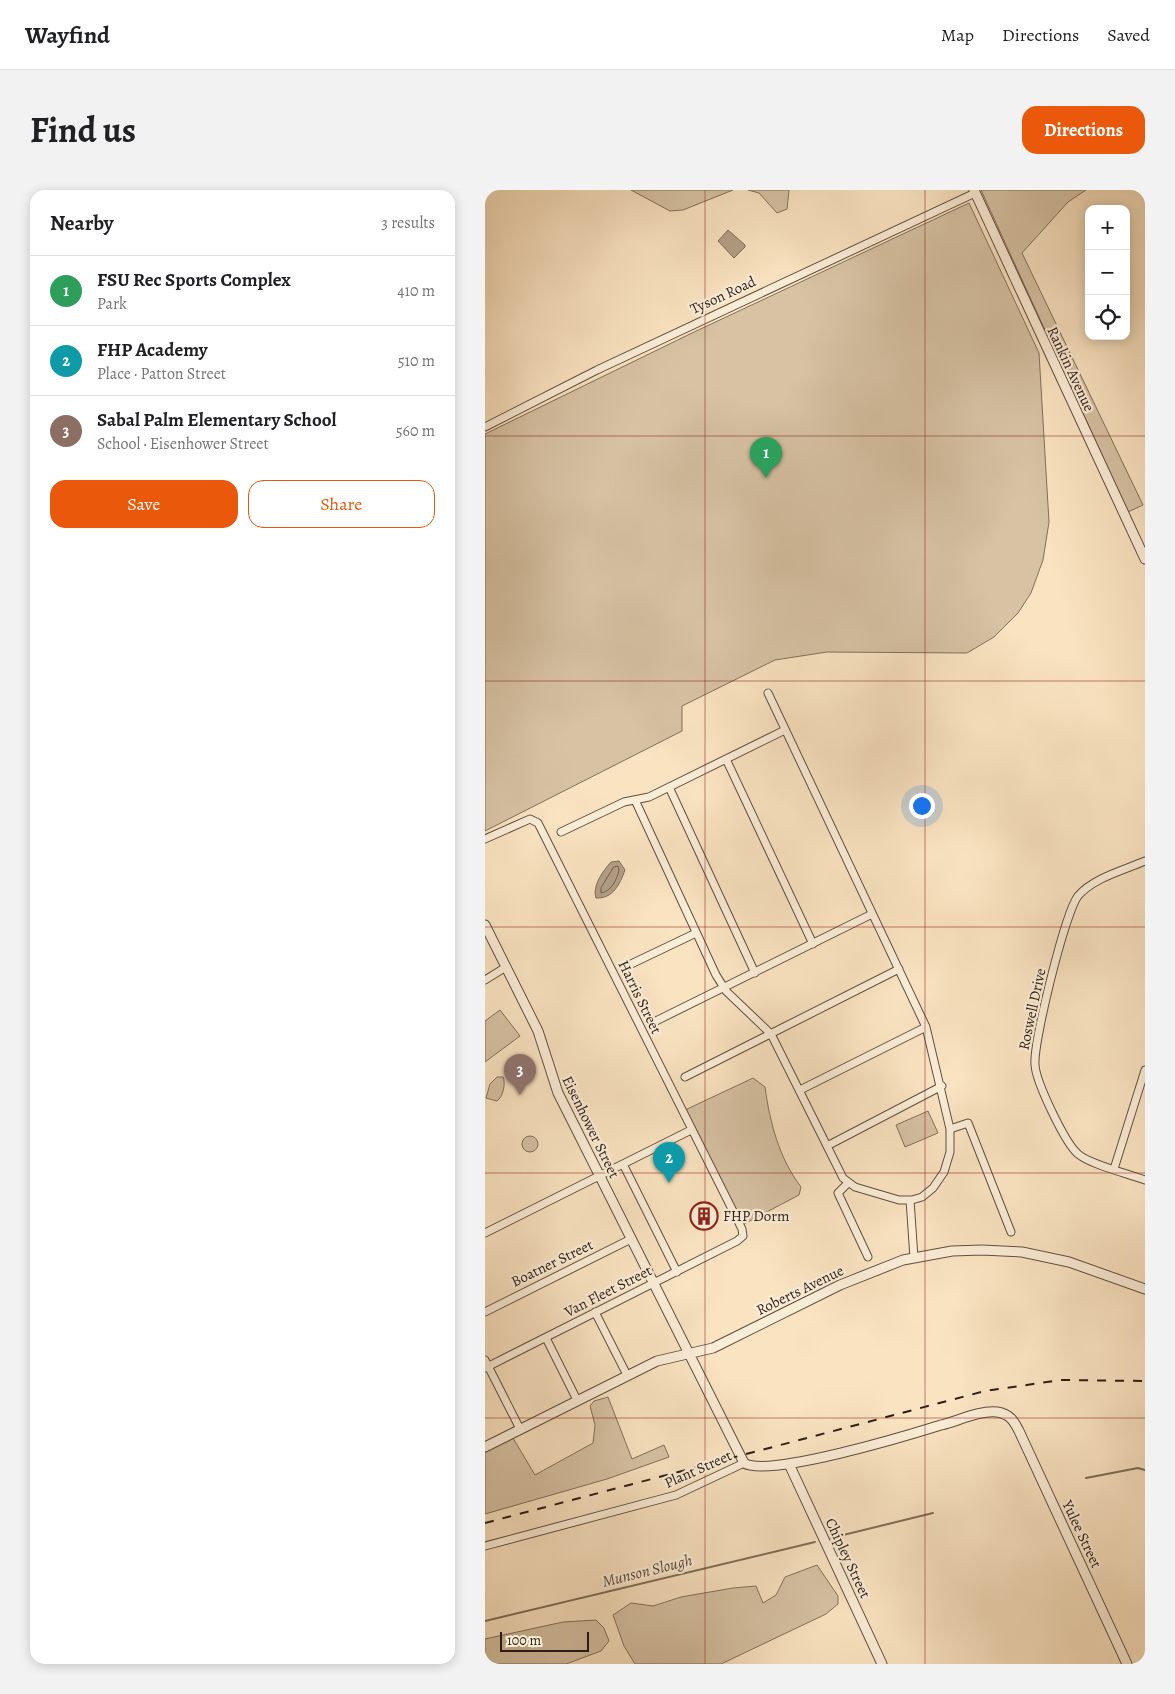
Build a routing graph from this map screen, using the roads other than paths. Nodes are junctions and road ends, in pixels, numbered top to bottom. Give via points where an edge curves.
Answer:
1 (974, 191) edge
2 (485, 427) edge
3 (1145, 559) edge
4 (768, 692) dead end
5 (785, 730) junction
6 (726, 759) junction
7 (669, 787) junction
8 (635, 800) junction
9 (561, 832) dead end
10 (485, 839) edge
11 (1145, 861) edge
12 (872, 914) junction
13 (485, 925) edge
14 (696, 933) junction
15 (813, 944) junction
16 (629, 965) dead end
17 (506, 968) junction
18 (899, 969) junction
19 (755, 973) junction
20 (485, 980) edge
21 (724, 988) junction
22 (657, 1022) dead end
23 (925, 1027) junction
24 (771, 1034) junction
25 (1145, 1070) edge
26 (685, 1077) dead end
27 (941, 1086) junction
28 (799, 1090) junction
29 (950, 1129) junction
30 (691, 1130) junction
31 (827, 1146) junction
32 (623, 1164) junction
33 (1114, 1169) junction
34 (599, 1176) junction
35 (1145, 1180) edge
36 (848, 1182) junction
37 (910, 1200) junction
38 (1011, 1232) dead end
39 (485, 1233) edge
40 (743, 1236) joint
41 (631, 1239) junction
42 (868, 1257) dead end
43 (914, 1258) junction
44 (677, 1272) junction
45 (653, 1283) junction
46 (1145, 1289) edge
47 (485, 1312) edge
48 (595, 1312) junction
49 (546, 1338) junction
50 (681, 1338) junction
51 (689, 1354) junction
52 (669, 1357) junction
53 (486, 1365) edge
54 (627, 1375) junction
55 (577, 1400) junction
56 (1009, 1416) joint
57 (520, 1429) junction
58 (485, 1446) edge
59 (744, 1464) junction
60 (789, 1464) junction
61 (485, 1546) edge
62 (882, 1664) edge
63 (1127, 1664) edge

1 - 2 street, Tyson Road
1 - 3 street, Rankin Avenue
4 - 5 street
5 - 6 street
5 - 12 street
6 - 7 street
6 - 15 street
7 - 8 street
7 - 19 street
8 - 9 street via 624,802
8 - 14 street
10 - 30 street, Harris Street via 530,819 538,823
11 - 33 street, Roswell Drive via 1092,885 1074,903 1048,990 1035,1052 1038,1078 1071,1147 1081,1157
12 - 15 street
12 - 18 street
13 - 17 street, Eisenhower Street
14 - 16 street
14 - 21 street
15 - 19 street
17 - 20 street
17 - 34 street, Eisenhower Street via 538,1031 559,1093
18 - 23 street
18 - 24 street
19 - 21 street
21 - 22 street
21 - 24 street
23 - 27 street
23 - 28 street
24 - 26 street
24 - 28 street
25 - 33 street
27 - 29 street
27 - 31 street
28 - 31 street
29 - 37 street via 951,1152 944,1172 933,1188 922,1197
29 - 38 street via 968,1124
30 - 32 street
30 - 40 street, Harris Street
31 - 36 street via 838,1170
32 - 34 street
32 - 44 street
33 - 35 street, Roswell Drive
34 - 39 street
34 - 41 street, Eisenhower Street
36 - 37 street via 872,1193
36 - 42 street via 837,1193
37 - 43 street
40 - 44 street, Van Fleet Street
41 - 45 street, Eisenhower Street
41 - 47 street, Boatner Street
43 - 46 street, Roberts Avenue via 962,1251 1022,1252 1069,1262
43 - 51 street, Roberts Avenue via 864,1274 713,1348
44 - 45 street, Van Fleet Street
45 - 48 street, Van Fleet Street
45 - 50 street, Eisenhower Street
48 - 49 street, Van Fleet Street
48 - 54 street
49 - 53 street, Van Fleet Street
49 - 55 street
50 - 51 street, Eisenhower Street
50 - 52 street via 680,1348
51 - 52 street, Roberts Avenue
51 - 59 street, Eisenhower Street
52 - 54 street, Roberts Avenue
53 - 57 street
54 - 55 street, Roberts Avenue
55 - 57 street, Roberts Avenue
56 - 60 street, Plant Street via 998,1412 985,1413
56 - 63 street, Yulee Street via 1019,1431
57 - 58 street, Roberts Avenue
59 - 60 street, Plant Street via 756,1467
59 - 61 street, Plant Street via 676,1495
60 - 62 street, Chipley Street

